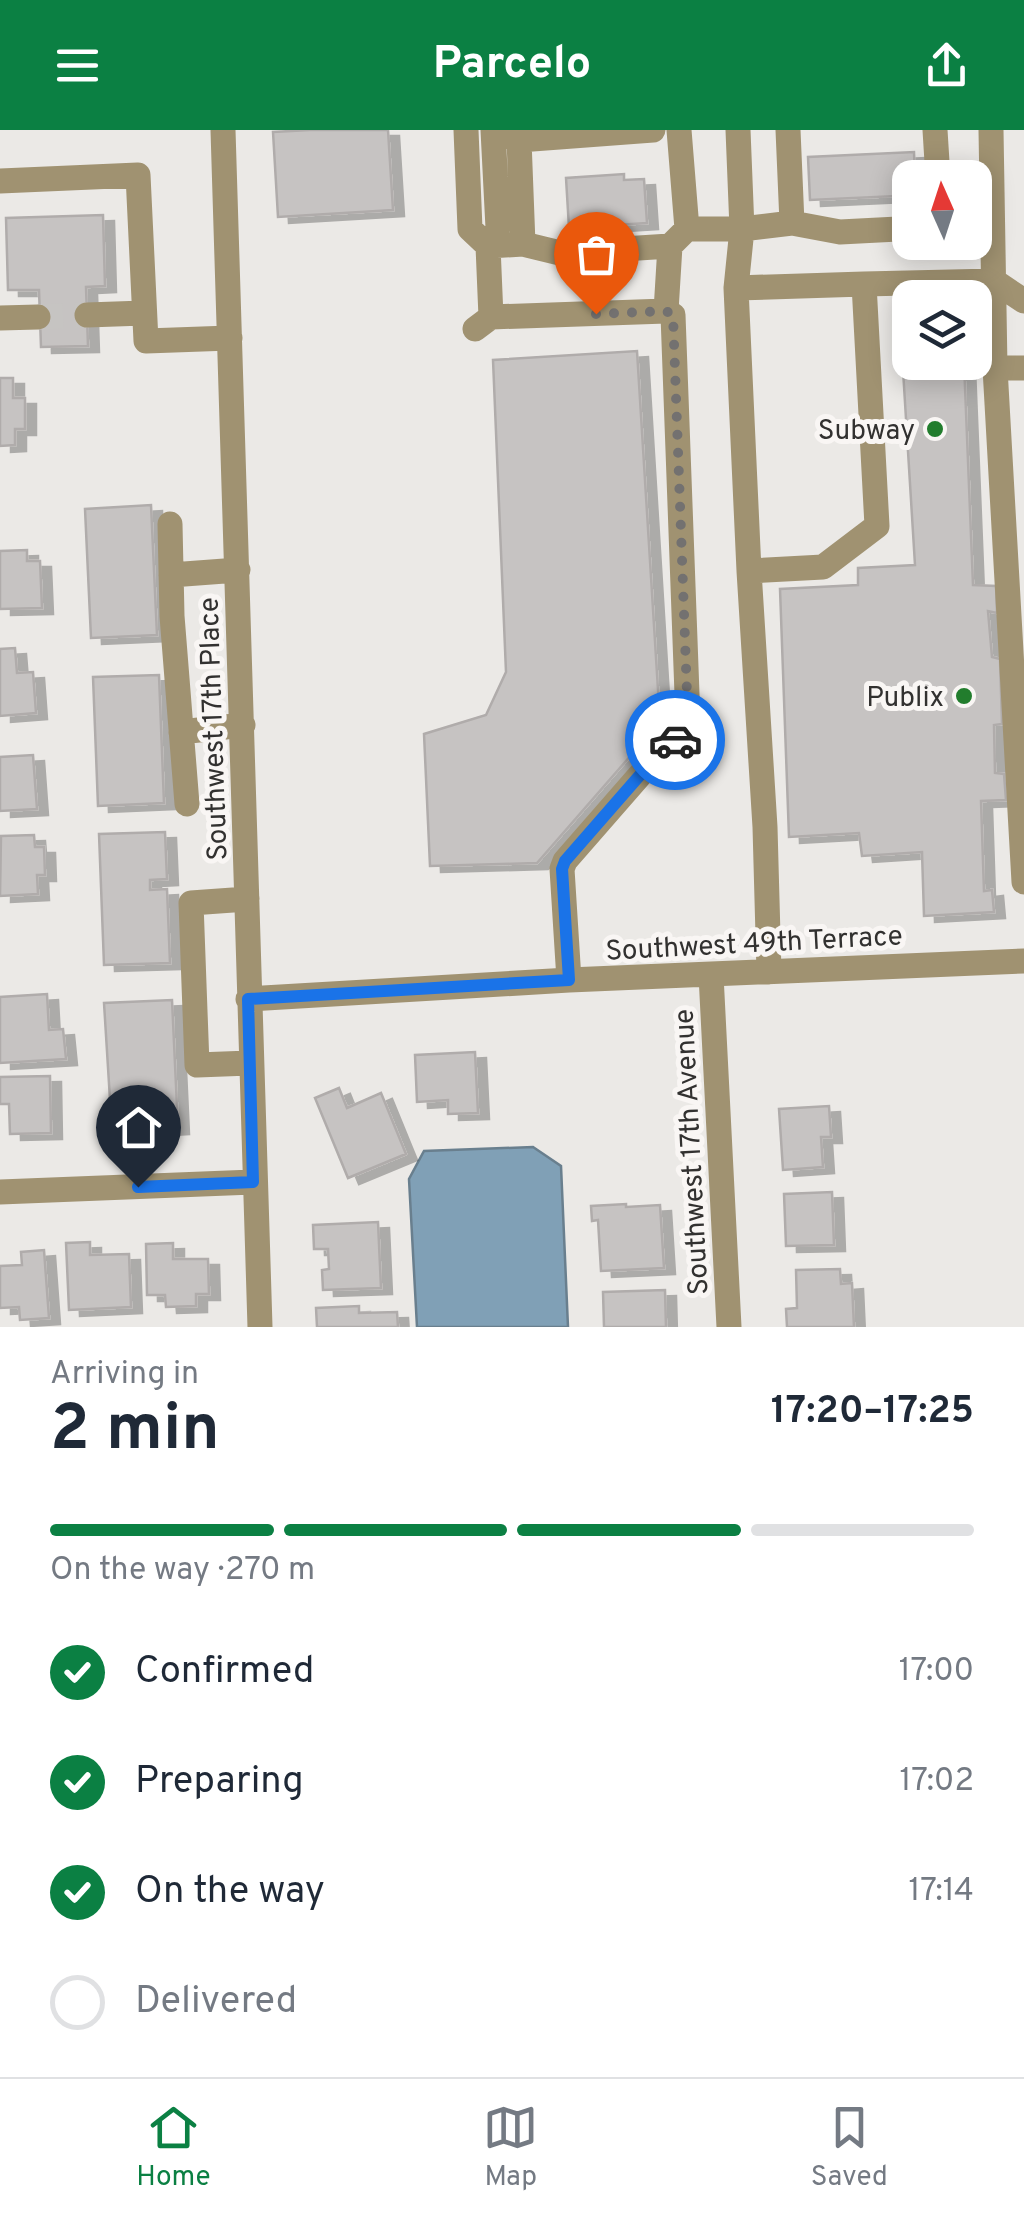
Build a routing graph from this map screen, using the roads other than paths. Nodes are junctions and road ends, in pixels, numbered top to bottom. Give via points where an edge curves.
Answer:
1 (223, 130) edge
2 (466, 130) edge
3 (493, 130) edge
4 (654, 130) edge
5 (679, 130) edge
6 (738, 130) edge
7 (788, 130) edge
8 (935, 130) edge
9 (991, 130) edge
10 (519, 140) junction
11 (937, 160) edge
12 (988, 160) edge
13 (0, 181) edge
14 (792, 223) junction
15 (742, 229) junction
16 (892, 230) edge
17 (678, 237) junction
18 (524, 244) junction
19 (488, 246) junction
20 (992, 260) edge
21 (994, 281) junction
22 (864, 284) junction
23 (736, 288) junction
24 (1024, 301) edge
25 (666, 311) junction
26 (144, 312) junction
27 (87, 315) tunnel mouth
28 (38, 317) tunnel mouth
29 (0, 318) edge
30 (230, 338) junction
31 (995, 368) junction
32 (1024, 368) edge
33 (170, 524) dead end
34 (238, 570) junction
35 (750, 570) junction
36 (170, 575) junction
37 (243, 725) junction
38 (181, 732) junction
39 (187, 804) dead end
40 (1024, 882) edge
41 (246, 899) junction
42 (1024, 961) edge
43 (769, 972) junction
44 (711, 975) junction
45 (569, 980) junction
46 (248, 999) junction
47 (250, 1062) junction
48 (253, 1182) junction
49 (0, 1192) edge
50 (260, 1327) edge
51 (729, 1327) edge

1 - 30 street, Southwest 17th Place
2 - 19 street via 470,229
3 - 10 street
3 - 19 street via 498,228
4 - 10 street
5 - 17 street
6 - 15 street
7 - 14 street
8 - 11 street
9 - 12 street
10 - 18 street
13 - 26 street via 138,175
14 - 15 street
14 - 16 street via 840,232
15 - 17 street
15 - 23 street
17 - 18 street via 560,253
17 - 25 street
18 - 19 street
19 - 25 street via 483,323
20 - 21 street
21 - 22 street
21 - 24 street
21 - 31 street
22 - 23 street
22 - 35 street via 878,526 823,567
23 - 35 street
25 - 45 street via 673,315 688,721 565,861
26 - 27 street
26 - 30 street via 146,342
28 - 29 street
30 - 34 street, Southwest 17th Place
31 - 32 street
31 - 40 street
33 - 36 street
34 - 36 street
34 - 37 street, Southwest 17th Place
35 - 43 street
36 - 38 street
37 - 38 street
37 - 41 street, Southwest 17th Place
38 - 39 street
41 - 46 street, Southwest 17th Place
41 - 47 street via 191,902 197,1064
42 - 43 street, Southwest 49th Terrace
43 - 44 street, Southwest 49th Terrace
44 - 45 street, Southwest 49th Terrace
44 - 51 street, Southwest 17th Avenue
45 - 46 street, Southwest 49th Terrace
46 - 47 street, Southwest 17th Place
47 - 48 street, Southwest 17th Place
48 - 49 street
48 - 50 street, Southwest 17th Place

